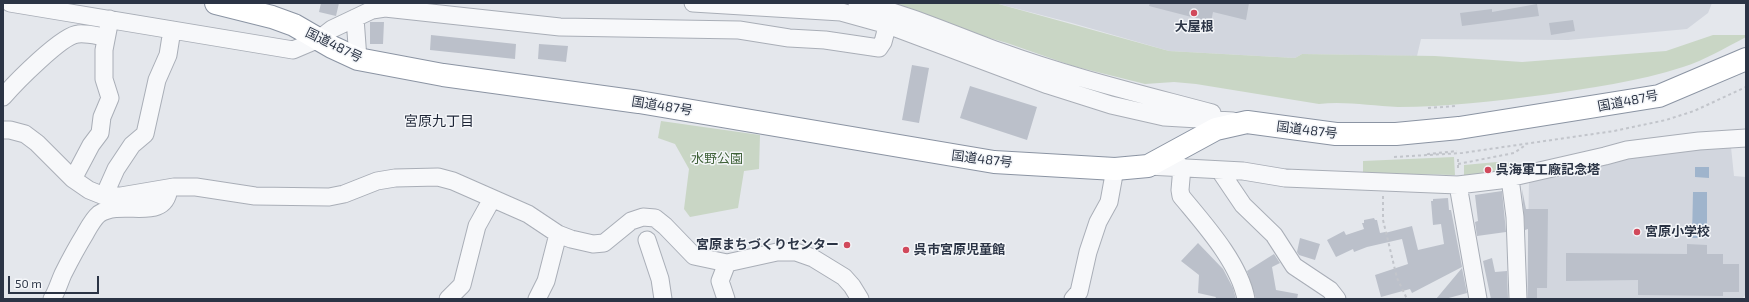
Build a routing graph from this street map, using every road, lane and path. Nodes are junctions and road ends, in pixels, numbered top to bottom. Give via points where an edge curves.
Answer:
1 (10, 3) edge
2 (216, 3) edge
3 (693, 3) edge
4 (857, 3) edge
5 (355, 18) junction
6 (889, 18) junction
7 (110, 19) junction
8 (172, 30) junction
9 (106, 37) junction
10 (319, 39) junction
11 (358, 59) junction
12 (1746, 59) edge
13 (1746, 87) edge
14 (3, 97) edge
15 (1456, 106) dead end
16 (1428, 108) dead end
17 (1247, 122) junction
18 (3, 130) edge
19 (1746, 138) edge
20 (1528, 144) junction
21 (1457, 151) dead end
22 (1428, 156) junction
23 (1394, 157) dead end
24 (1458, 164) dead end
25 (1148, 166) junction
26 (1182, 167) junction
27 (1115, 169) junction
28 (1220, 170) junction
29 (1510, 178) junction
30 (73, 179) junction
31 (1384, 182) junction
32 (1458, 185) junction
33 (169, 188) junction
34 (104, 196) junction
35 (492, 199) junction
36 (558, 234) junction
37 (647, 240) dead end
38 (727, 263) junction
39 (52, 299) edge
40 (448, 299) edge
41 (537, 299) edge
42 (663, 299) edge
43 (726, 299) edge
44 (860, 299) edge
45 (1073, 299) edge
46 (1246, 299) edge
47 (1337, 299) edge
48 (1407, 299) edge
49 (1478, 299) edge
50 (1518, 299) edge

1 - 7 street
2 - 10 highway, 国道487号 via 272,17 294,25
3 - 6 street via 842,12
4 - 6 street
5 - 6 street via 372,10 385,8 560,28 739,30 879,48
5 - 10 street via 332,29
5 - 11 street
6 - 17 street via 922,21 1001,52 1086,80
7 - 8 street
7 - 9 street
8 - 10 street via 293,50
8 - 34 street via 168,55 157,80 145,134 132,145 116,169
9 - 14 street via 78,34 69,37 24,74
9 - 30 street via 104,79 110,98 102,117 100,133
10 - 11 highway, 国道487号
11 - 27 highway, 国道487号 via 443,75 639,102 994,162
12 - 17 highway, 国道487号 via 1659,96 1459,128 1396,134 1336,134
13 - 20 path via 1666,120
15 - 16 path
17 - 25 highway, 国道487号 via 1216,129
18 - 30 street via 24,134 37,143
19 - 29 street via 1628,150
20 - 22 path
20 - 24 path via 1514,153
21 - 22 path
22 - 23 path
25 - 26 street
25 - 27 highway, 国道487号
26 - 28 street
26 - 46 street via 1180,196 1205,223 1235,268
27 - 45 street via 1109,202 1098,222 1079,292
28 - 31 street via 1285,178
28 - 47 street via 1243,205 1274,235 1294,266 1330,290
29 - 32 street
29 - 50 street via 1515,217
30 - 34 street
31 - 32 street
31 - 48 path via 1383,220 1397,278
32 - 49 street
33 - 34 street via 121,196
33 - 35 street via 196,187 255,196 329,197 377,181 438,177
33 - 39 street via 168,197 156,208 120,207 105,211 94,219 71,258
35 - 36 street via 528,214
35 - 40 street via 477,226 462,285
36 - 38 street via 593,244 604,243 643,216 655,218 694,256
36 - 41 street via 546,281
37 - 42 street via 660,279
38 - 43 street via 720,281
38 - 44 street via 778,252 796,252 812,258 844,277

